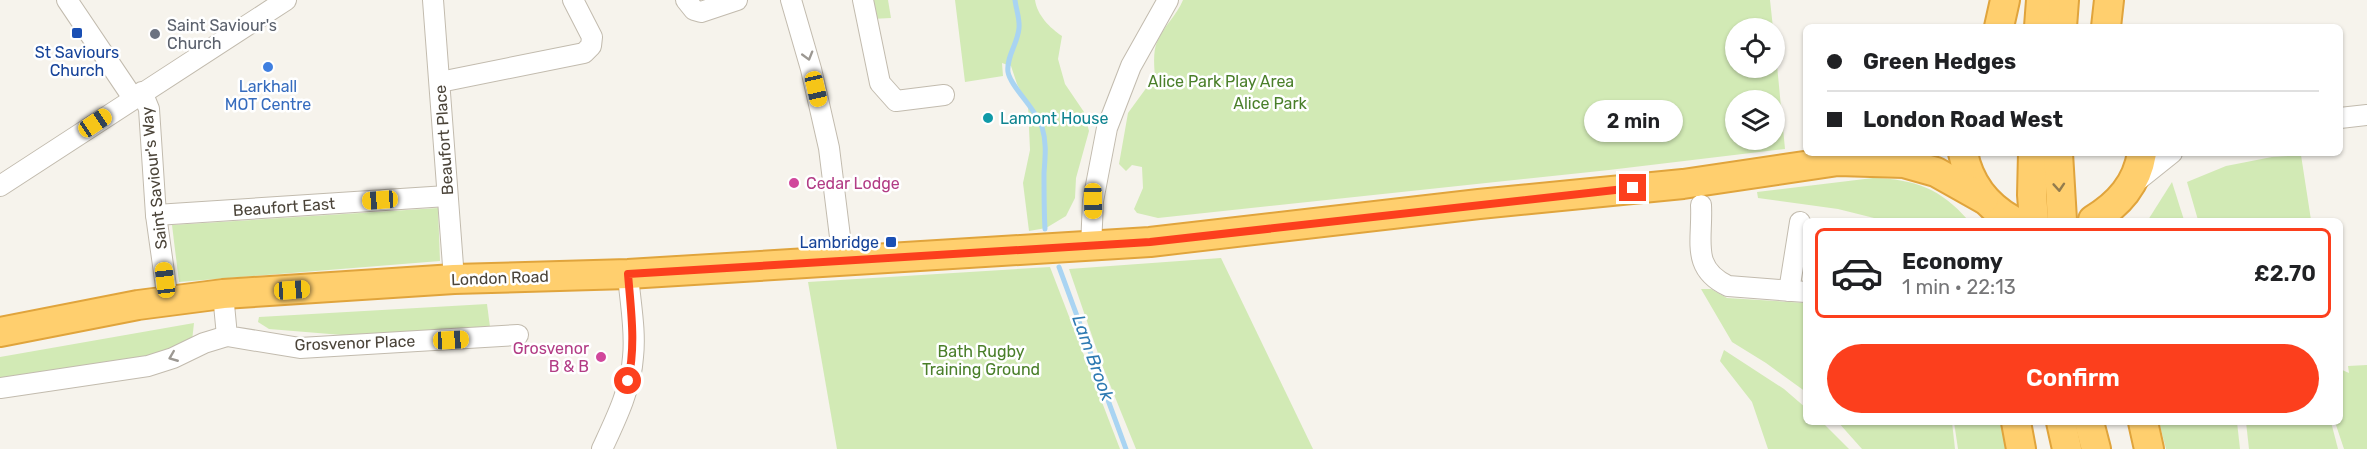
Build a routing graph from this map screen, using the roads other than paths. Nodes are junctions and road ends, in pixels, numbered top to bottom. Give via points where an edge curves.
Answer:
1 (67, 0) edge
2 (433, 0) edge
3 (573, 0) edge
4 (686, 0) edge
5 (737, 0) edge
6 (791, 0) edge
7 (863, 0) edge
8 (1168, 0) edge
9 (2005, 0) edge
10 (2041, 0) edge
11 (2064, 0) edge
12 (2109, 0) edge
13 (279, 2) edge
14 (2000, 24) edge
15 (2039, 24) edge
16 (2062, 24) edge
17 (2106, 24) edge
18 (440, 82) junction
19 (944, 94) dead end
20 (137, 95) junction
21 (2367, 115) edge
22 (2343, 118) edge
23 (1838, 156) edge
24 (1964, 156) edge
25 (2033, 156) edge
26 (2058, 156) edge
27 (2142, 156) edge
28 (2169, 156) edge
29 (1818, 164) junction
30 (0, 186) edge
31 (1692, 194) junction
32 (447, 196) junction
33 (2125, 200) edge
34 (1999, 214) edge
35 (156, 215) junction
36 (2034, 218) edge
37 (2062, 218) edge
38 (2096, 218) edge
39 (1800, 222) dead end
40 (1091, 247) junction
41 (843, 261) junction
42 (628, 274) junction
43 (454, 279) junction
44 (1798, 292) edge
45 (223, 294) junction
46 (168, 302) junction
47 (0, 332) edge
48 (518, 335) dead end
49 (227, 336) junction
50 (0, 388) edge
51 (2017, 425) edge
52 (2062, 425) edge
53 (2091, 425) edge
54 (2144, 425) edge
55 (602, 449) edge
56 (2021, 449) edge
57 (2067, 449) edge
58 (2096, 449) edge
59 (2149, 449) edge

1 - 20 street, Saint Saviour's Way
2 - 18 street, Beaufort Place
3 - 18 street via 592,37 591,46 584,53
4 - 5 street via 693,10 701,12
6 -> 41 street via 829,148
7 - 19 street via 880,83 896,101
8 - 40 street via 1131,66 1107,128 1093,201
9 - 14 highway
10 - 15 highway
11 - 16 highway
12 - 17 highway
13 - 20 street
18 - 32 street, Beaufort Place
20 - 30 street
20 - 35 street, Saint Saviour's Way via 149,109
21 - 22 street
23 - 29 highway
24 - 34 highway via 1973,184
25 - 36 highway
26 -> 37 highway
27 - 33 highway
28 - 33 street
29 - 31 highway, London Road via 1716,179
29 - 34 highway via 1904,163 1936,172
31 - 40 highway, London Road
31 - 44 street via 1702,229 1700,250 1706,272 1728,286
32 - 35 street, Beaufort East
32 - 43 street, Beaufort Place
33 - 38 highway
35 - 46 street, Saint Saviour's Way
39 - 44 street
40 - 41 highway, London Road
41 - 42 highway, London Road
42 - 43 highway, London Road
42 - 55 street via 633,360 613,427
43 - 45 highway, London Road
45 - 46 highway, London Road
45 - 49 street
46 - 47 highway, London Road
48 - 49 street, Grosvenor Place via 300,348
49 -> 50 street, Grosvenor Place via 148,366
51 - 56 highway
52 - 57 highway
53 - 58 highway
54 - 59 highway

